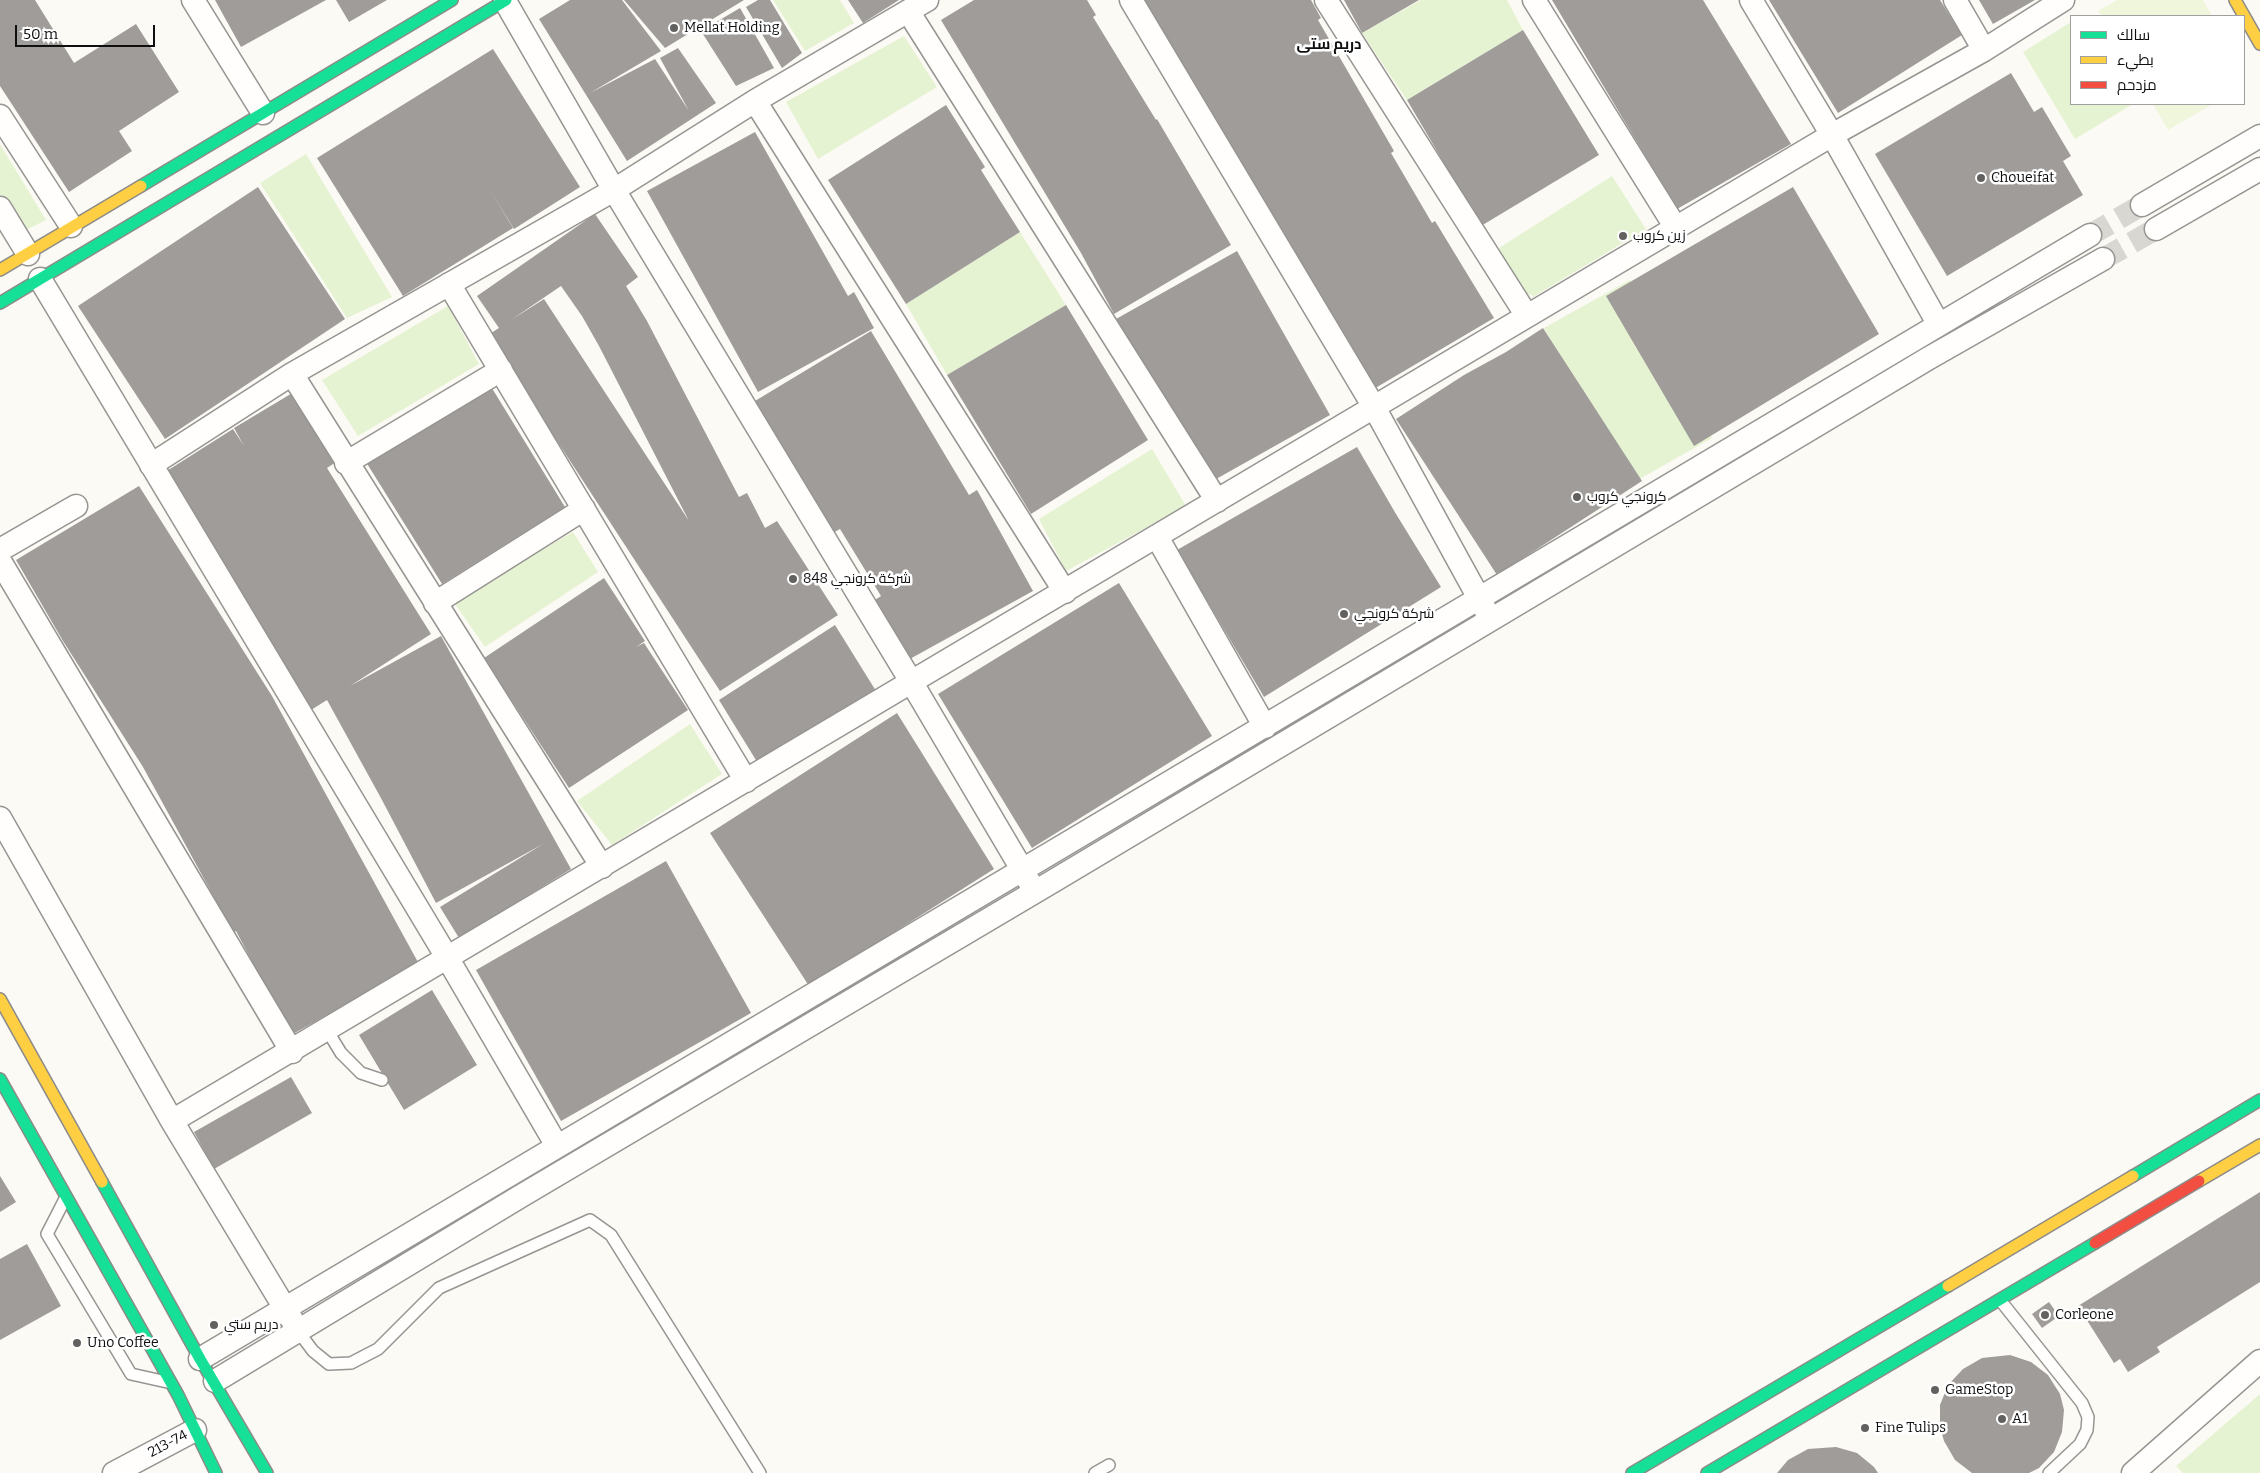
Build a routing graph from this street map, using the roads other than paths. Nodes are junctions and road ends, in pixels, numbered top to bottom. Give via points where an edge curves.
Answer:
1 (193, 0) edge
2 (505, 0) edge
3 (1131, 0) edge
4 (1326, 0) edge
5 (1534, 0) edge
6 (1751, 0) edge
7 (1955, 0) edge
8 (2063, 0) edge
9 (2235, 0) edge
10 (918, 6) edge
11 (455, 11) edge
12 (2244, 15) edge
13 (2245, 17) edge
14 (2260, 42) edge
15 (1984, 50) junction
16 (755, 101) junction
17 (262, 113) junction
18 (0, 116) edge
19 (1832, 135) junction
20 (2260, 136) edge
21 (2260, 169) edge
22 (614, 190) junction
23 (2142, 205) tunnel mouth
24 (0, 208) edge
25 (1676, 228) junction
26 (2156, 229) tunnel mouth
27 (88, 230) junction
28 (2090, 235) tunnel mouth
29 (28, 254) junction
30 (2103, 259) tunnel mouth
31 (0, 270) edge
32 (40, 279) junction
33 (449, 284) junction
34 (1, 301) edge
35 (1527, 316) junction
36 (1938, 325) junction
37 (500, 370) junction
38 (292, 374) junction
39 (1374, 408) junction
40 (1727, 451) junction
41 (346, 463) junction
42 (151, 465) junction
43 (1740, 470) junction
44 (1217, 501) junction
45 (76, 506) dead end
46 (584, 509) junction
47 (1157, 537) junction
48 (0, 550) edge
49 (0, 561) edge
50 (1065, 592) junction
51 (1480, 599) junction
52 (435, 603) junction
53 (1491, 619) junction
54 (912, 682) junction
55 (1265, 727) junction
56 (746, 781) junction
57 (0, 818) edge
58 (602, 867) junction
59 (1023, 871) junction
60 (1035, 892) junction
61 (448, 959) junction
62 (0, 999) edge
63 (328, 1030) junction
64 (9, 1037) dead end
65 (24, 1040) junction
66 (292, 1052) junction
67 (0, 1079) edge
68 (382, 1080) dead end
69 (2260, 1100) edge
70 (172, 1121) junction
71 (2260, 1145) edge
72 (557, 1146) junction
73 (508, 1176) junction
74 (521, 1196) junction
75 (66, 1198) junction
76 (2000, 1300) junction
77 (286, 1307) junction
78 (298, 1331) junction
79 (200, 1359) junction
80 (2260, 1361) edge
81 (215, 1381) junction
82 (171, 1383) junction
83 (1769, 1392) junction
84 (1755, 1413) dead end
85 (1760, 1425) dead end
86 (1785, 1427) junction
87 (195, 1430) junction
88 (1660, 1456) junction
89 (1683, 1457) dead end
90 (1109, 1465) dead end
91 (114, 1473) edge
92 (216, 1473) edge
93 (267, 1473) edge
94 (760, 1473) edge
95 (1095, 1473) edge
96 (1632, 1473) edge
97 (1708, 1473) edge
98 (2049, 1473) edge
99 (2132, 1473) edge

1 - 17 street
2 - 11 main road
2 - 22 street
3 - 39 street
4 - 35 street
5 - 25 street
6 - 19 street
7 - 15 street
8 - 15 street
9 - 12 main road
10 - 16 street
10 - 44 street
11 - 17 main road
11 - 27 main road
13 - 14 main road
15 - 19 street
16 - 22 street
16 - 50 street
17 - 27 main road
18 - 27 street
19 - 25 street
19 - 36 street
20 - 23 street
21 - 26 street
22 - 33 street
22 - 54 street
24 - 29 street
25 - 35 street
27 - 29 main road
27 - 32 main road
28 - 36 street
29 - 31 main road
30 - 43 street
32 - 34 main road
32 - 42 street
33 - 37 street
33 - 38 street
35 - 39 street
36 - 40 street
37 - 41 street
37 - 46 street
38 - 41 street
38 - 42 street
39 - 44 street
39 - 51 street
40 - 43 street
40 - 51 street
41 - 52 street
42 - 61 street
43 - 53 street
44 - 47 street
45 - 48 street
46 - 52 street
46 - 56 street
47 - 50 street
47 - 55 street
49 - 66 street
50 - 54 street
51 - 53 street
51 - 55 street
52 - 58 street
53 - 60 street
54 - 56 street
54 - 59 street
55 - 59 street
56 - 58 street
57 - 70 street
58 - 61 street
59 - 60 street
59 - 72 street
60 - 74 street
61 - 63 street
61 - 72 street
62 - 65 main road
63 - 66 street
63 - 68 lane via 341,1053 361,1073
64 - 65 main road
65 - 79 main road
66 - 70 street
67 - 75 main road
69 - 83 main road
70 - 77 street
71 - 76 main road
72 - 73 street
73 - 74 street
73 - 77 street
74 - 78 street
75 - 82 main road
75 - 82 lane via 47,1234 131,1374
76 - 86 main road
76 - 98 lane via 2082,1403 2088,1417 2087,1430 2080,1444
77 - 78 street
77 - 79 street
78 - 81 street
78 - 94 lane via 313,1351 329,1364 351,1363 378,1349 439,1288 590,1220 611,1235
79 - 81 main road
80 - 99 street
81 - 93 main road
82 - 87 main road
83 - 84 main road via 1758,1401
83 - 88 main road
85 - 86 main road via 1771,1430
86 - 97 main road
87 - 91 street, 213-74
87 - 92 main road
88 - 89 main road via 1672,1453
88 - 96 main road
90 - 95 lane

